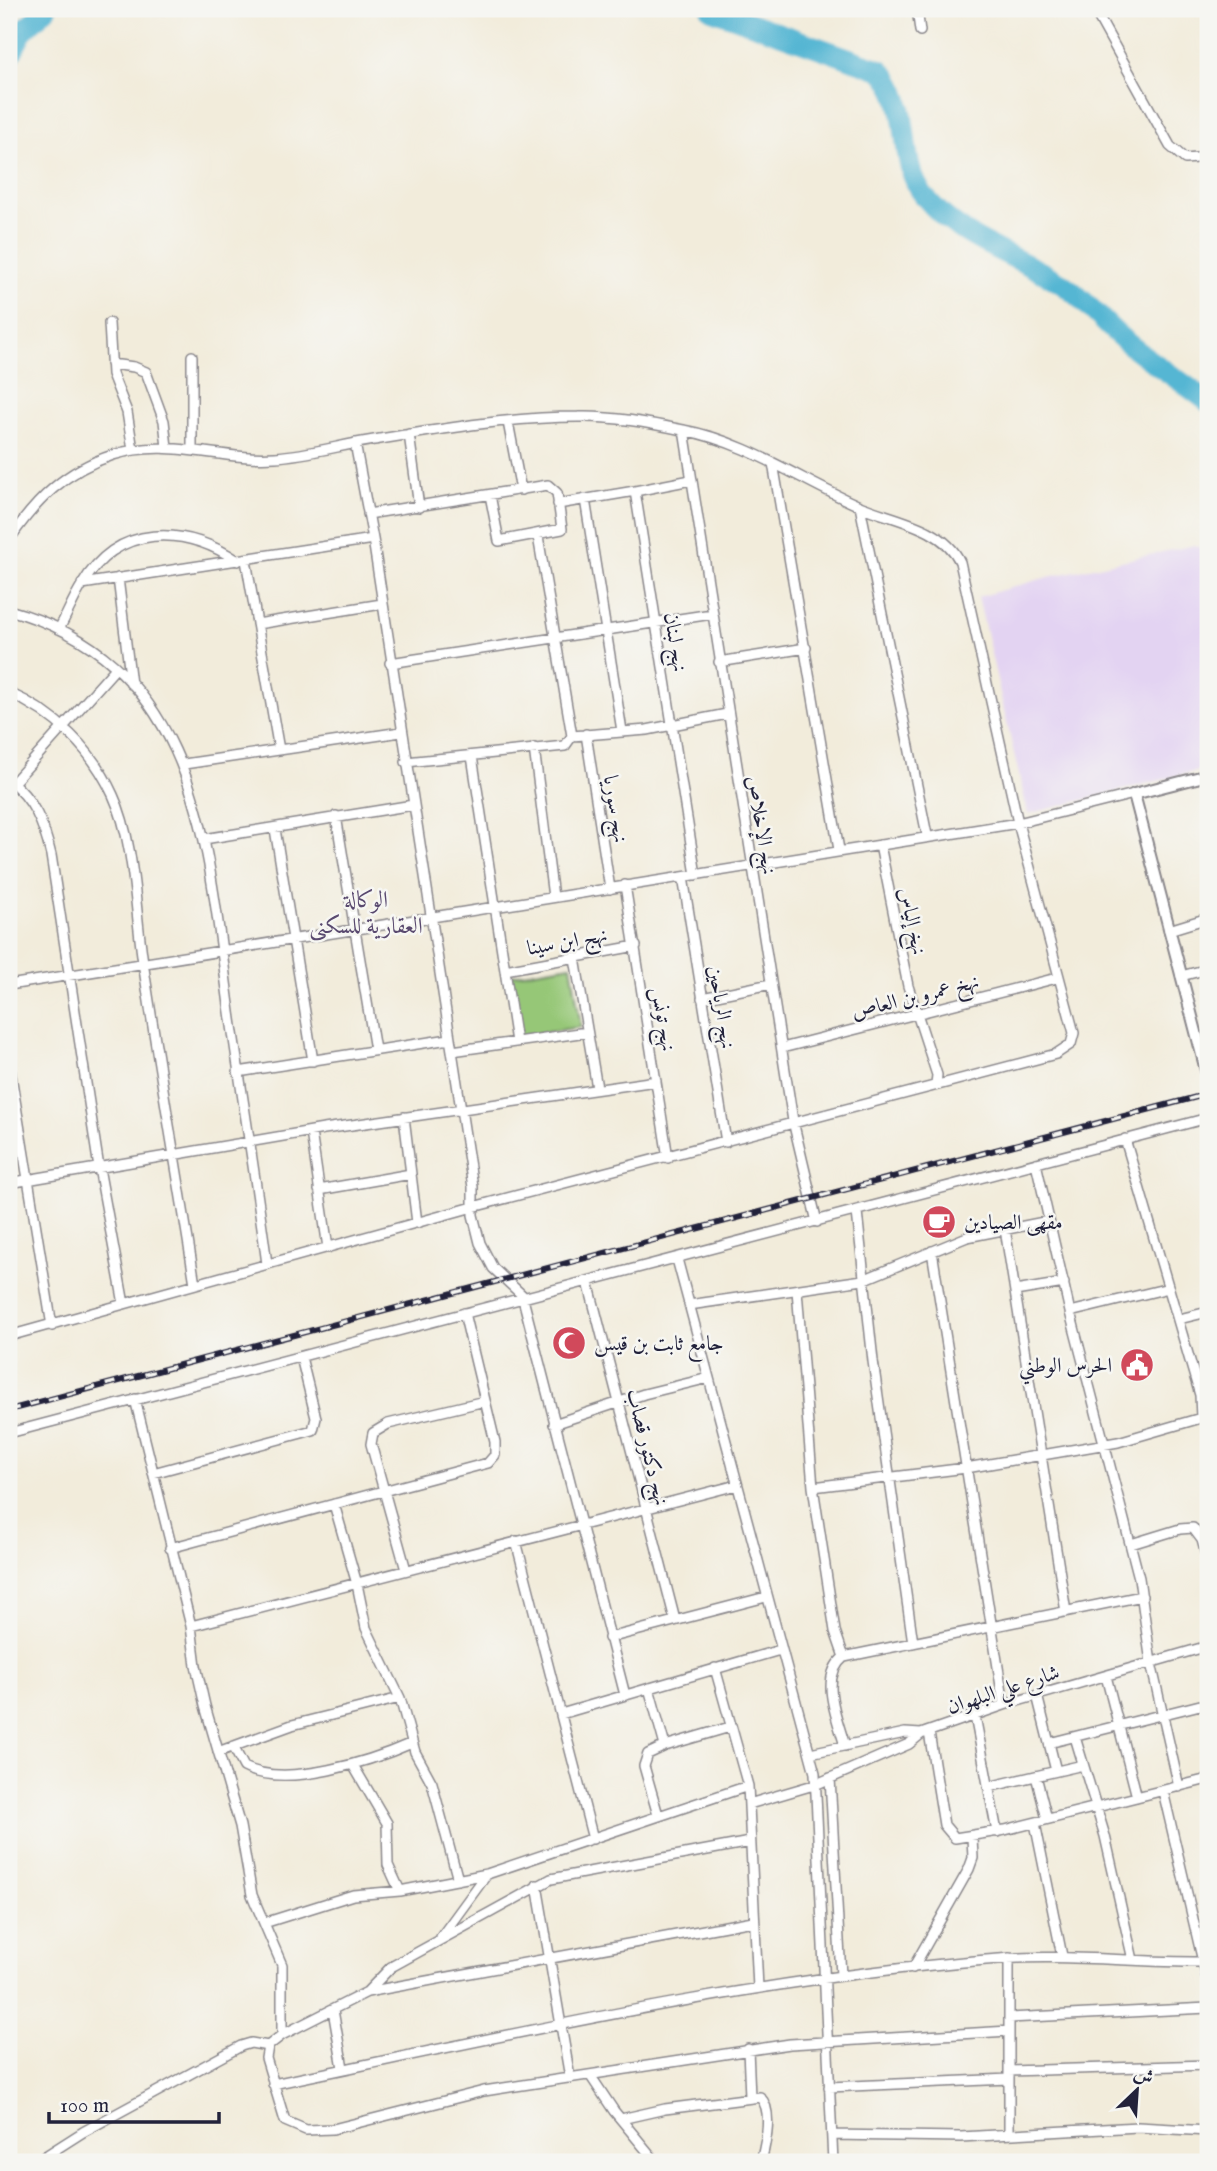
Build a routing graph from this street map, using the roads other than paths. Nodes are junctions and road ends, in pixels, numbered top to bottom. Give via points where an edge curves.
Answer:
1 (917, 9) edge
2 (1094, 9) edge
3 (920, 31) dead end
4 (1208, 157) edge
5 (109, 323) dead end
6 (192, 356) dead end
7 (111, 364) junction
8 (508, 422) junction
9 (684, 430) junction
10 (409, 434) junction
11 (355, 443) junction
12 (167, 447) junction
13 (192, 449) junction
14 (132, 450) junction
15 (773, 463) junction
16 (691, 480) junction
17 (521, 490) junction
18 (635, 491) junction
19 (490, 495) junction
20 (585, 499) junction
21 (558, 504) junction
22 (859, 506) junction
23 (419, 507) junction
24 (368, 514) junction
25 (538, 536) junction
26 (373, 539) junction
27 (9, 540) edge
28 (242, 560) junction
29 (118, 578) junction
30 (82, 584) junction
31 (382, 604) junction
32 (9, 610) edge
33 (712, 614) junction
34 (654, 623) junction
35 (257, 624) junction
36 (60, 629) junction
37 (606, 630) junction
38 (554, 638) junction
39 (806, 648) junction
40 (719, 662) junction
41 (390, 663) junction
42 (115, 668) junction
43 (131, 684) junction
44 (9, 693) edge
45 (727, 714) junction
46 (671, 724) junction
47 (65, 727) junction
48 (622, 731) junction
49 (401, 732) junction
50 (586, 734) junction
51 (572, 736) junction
52 (534, 748) junction
53 (279, 750) junction
54 (472, 755) junction
55 (406, 762) junction
56 (184, 764) junction
57 (1208, 775) edge
58 (11, 781) edge
59 (1134, 794) junction
60 (413, 804) junction
61 (336, 816) junction
62 (1018, 822) junction
63 (275, 829) junction
64 (928, 835) junction
65 (204, 839) junction
66 (880, 845) junction
67 (839, 850) junction
68 (751, 868) junction
69 (696, 875) junction
70 (683, 877) junction
71 (625, 885) junction
72 (610, 889) junction
73 (553, 897) junction
74 (495, 907) junction
75 (431, 917) junction
76 (1208, 918) edge
77 (355, 930) junction
78 (1169, 930) junction
79 (295, 939) junction
80 (636, 946) junction
81 (222, 951) junction
82 (575, 958) junction
83 (143, 963) junction
84 (1208, 968) edge
85 (505, 970) junction
86 (71, 975) junction
87 (1181, 976) junction
88 (1057, 978) junction
89 (771, 984) junction
90 (9, 985) edge
91 (702, 998) junction
92 (916, 1014) junction
93 (587, 1032) junction
94 (449, 1039) junction
95 (516, 1042) junction
96 (782, 1048) junction
97 (375, 1050) junction
98 (452, 1051) junction
99 (313, 1060) junction
100 (9, 1063) edge
101 (239, 1072) junction
102 (1208, 1078) edge
103 (656, 1081) junction
104 (936, 1085) junction
105 (597, 1088) junction
106 (12, 1108) edge
107 (460, 1110) junction
108 (404, 1117) junction
109 (1208, 1118) edge
110 (793, 1121) junction
111 (311, 1132) junction
112 (1125, 1139) junction
113 (726, 1142) junction
114 (251, 1143) junction
115 (175, 1157) junction
116 (668, 1158) junction
117 (1036, 1163) junction
118 (99, 1168) junction
119 (411, 1174) junction
120 (27, 1180) junction
121 (9, 1183) edge
122 (319, 1190) junction
123 (473, 1207) junction
124 (857, 1212) junction
125 (1049, 1221) junction
126 (817, 1222) junction
127 (417, 1223) junction
128 (1005, 1228) junction
129 (328, 1248) junction
130 (932, 1251) junction
131 (677, 1259) junction
132 (267, 1264) junction
133 (863, 1280) junction
134 (588, 1282) junction
135 (1064, 1283) junction
136 (195, 1284) junction
137 (1169, 1288) junction
138 (797, 1290) junction
139 (1015, 1291) junction
140 (523, 1298) junction
141 (124, 1304) junction
142 (689, 1305) junction
143 (1070, 1312) junction
144 (1208, 1312) edge
145 (464, 1313) junction
146 (1179, 1319) junction
147 (52, 1326) junction
148 (9, 1336) edge
149 (301, 1357) junction
150 (709, 1378) junction
151 (135, 1399) junction
152 (485, 1401) junction
153 (619, 1403) junction
154 (554, 1424) junction
155 (9, 1433) edge
156 (1103, 1444) junction
157 (1039, 1455) junction
158 (966, 1468) junction
159 (153, 1473) junction
160 (890, 1477) junction
161 (737, 1485) junction
162 (813, 1487) junction
163 (383, 1490) junction
164 (334, 1504) junction
165 (644, 1507) junction
166 (580, 1524) junction
167 (516, 1541) junction
168 (1130, 1544) junction
169 (170, 1548) junction
170 (1208, 1562) edge
171 (406, 1570) junction
172 (357, 1584) junction
173 (766, 1597) junction
174 (1142, 1597) junction
175 (1066, 1612) junction
176 (674, 1620) junction
177 (191, 1626) junction
178 (990, 1628) junction
179 (609, 1638) junction
180 (913, 1643) junction
181 (1208, 1646) edge
182 (780, 1650) junction
183 (844, 1657) junction
184 (1151, 1663) junction
185 (715, 1668) junction
186 (1106, 1676) junction
187 (649, 1688) junction
188 (625, 1695) junction
189 (1037, 1695) junction
190 (400, 1698) junction
191 (1207, 1703) edge
192 (1004, 1705) junction
193 (561, 1714) junction
194 (1162, 1715) junction
195 (975, 1716) junction
196 (1208, 1717) edge
197 (1118, 1726) junction
198 (730, 1727) junction
199 (925, 1733) junction
200 (1075, 1737) junction
201 (412, 1743) junction
202 (1049, 1743) junction
203 (233, 1746) junction
204 (665, 1746) junction
205 (845, 1746) junction
206 (218, 1752) junction
207 (810, 1753) junction
208 (353, 1765) junction
209 (1083, 1765) junction
210 (1056, 1771) junction
211 (1036, 1776) junction
212 (830, 1779) junction
213 (1208, 1779) edge
214 (817, 1784) junction
215 (748, 1787) junction
216 (988, 1787) junction
217 (1179, 1787) junction
218 (1163, 1791) junction
219 (1137, 1797) junction
220 (749, 1804) junction
221 (1094, 1807) junction
222 (658, 1815) junction
223 (1047, 1819) junction
224 (1035, 1823) junction
225 (997, 1832) junction
226 (972, 1837) junction
227 (593, 1839) junction
228 (750, 1842) junction
229 (487, 1874) junction
230 (458, 1880) junction
231 (537, 1885) junction
232 (400, 1891) junction
233 (753, 1921) junction
234 (264, 1923) junction
235 (438, 1941) junction
236 (1062, 1956) junction
237 (1009, 1958) junction
238 (1133, 1959) junction
239 (550, 1961) junction
240 (1206, 1962) edge
241 (914, 1968) junction
242 (841, 1976) junction
243 (824, 1978) junction
244 (1208, 1983) edge
245 (758, 1988) junction
246 (367, 1992) junction
247 (1208, 2008) edge
248 (333, 2010) junction
249 (1009, 2018) junction
250 (561, 2023) junction
251 (1009, 2031) junction
252 (282, 2035) junction
253 (826, 2040) junction
254 (268, 2046) junction
255 (748, 2049) junction
256 (1208, 2065) edge
257 (343, 2068) junction
258 (590, 2075) junction
259 (1009, 2075) junction
260 (569, 2078) junction
261 (273, 2084) junction
262 (829, 2087) junction
263 (750, 2097) junction
264 (621, 2119) junction
265 (1208, 2131) edge
266 (1009, 2133) junction
267 (832, 2135) junction
268 (36, 2162) edge
269 (656, 2162) edge
270 (761, 2162) edge
271 (833, 2162) edge

1 - 3 street
2 - 4 street via 1170,146 1185,159
5 - 7 street
6 - 13 street
7 - 12 street via 146,372 164,421
7 - 14 street via 127,412
8 - 9 street via 580,417
8 - 10 street
8 - 17 street
9 - 15 street via 724,440
9 - 16 street, نهج الإخلاص
10 - 11 street
10 - 23 street
11 - 13 street via 255,458
11 - 24 street
12 - 13 street
12 - 14 street
14 - 27 street via 62,478
15 - 22 street
15 - 39 street
16 - 18 street
16 - 33 street, نهج الإخلاص
17 - 19 street
17 - 21 street via 551,486
18 - 20 street
18 - 34 street, نهج لبنان
19 - 23 street
19 - 25 street via 499,541
20 - 21 street
20 - 37 street
21 - 25 street via 561,530
22 - 62 street via 931,533 954,550
22 - 64 street
23 - 24 street
24 - 26 street
25 - 38 street
26 - 28 street
26 - 31 street
28 - 29 street
28 - 30 street via 193,537 151,536 112,552
28 - 35 street
29 - 30 street
29 - 43 street
30 - 36 street
31 - 35 street
31 - 41 street
32 - 36 street
33 - 34 street
33 - 40 street, نهج الإخلاص
34 - 37 street
34 - 46 street, نهج لبنان
35 - 53 street
36 - 42 street
37 - 38 street
37 - 48 street
38 - 41 street
38 - 51 street
39 - 40 street
39 - 67 street
40 - 45 street, نهج الإخلاص
41 - 49 street
42 - 43 street
42 - 47 street
43 - 56 street via 164,726
44 - 47 street
45 - 46 street
45 - 68 street, نهج الإخلاص
46 - 48 street
46 - 69 street, نهج لبنان
47 - 58 street
47 - 83 street via 96,764 125,829
48 - 50 street
49 - 53 street
49 - 55 street
50 - 51 street
50 - 72 street, نهج سوريا
51 - 52 street via 565,746
52 - 54 street
52 - 73 street
53 - 56 street
54 - 55 street
54 - 74 street
55 - 60 street
56 - 65 street
57 - 59 street
58 - 86 street via 44,826
59 - 62 street
59 - 78 street
60 - 61 street
60 - 75 street
61 - 63 street
61 - 77 street
62 - 64 street
62 - 88 street
63 - 65 street
63 - 79 street
64 - 66 street
65 - 81 street
66 - 67 street
66 - 92 street, نهخ إلياس
67 - 68 street
68 - 69 street
68 - 89 street, نهج الإخلاص
69 - 70 street
70 - 71 street
70 - 91 street, نهج الرياحين
71 - 72 street
71 - 80 street, نهج تونس
72 - 73 street
73 - 74 street
74 - 75 street
74 - 85 street
75 - 77 street
75 - 94 street
76 - 78 street
77 - 79 street
77 - 97 street
78 - 87 street
79 - 81 street
79 - 99 street
80 - 82 street, نهج ابن سينا
80 - 103 street, نهج تونس
81 - 83 street
81 - 101 street
82 - 85 street, نهج ابن سينا
82 - 93 street
83 - 86 street
83 - 115 street
84 - 87 street
85 - 95 street
86 - 90 street
86 - 118 street
87 - 102 street
88 - 92 street, نهخ عمرو بن العاص
88 - 104 street via 1074,1032 1067,1048
89 - 91 street
89 - 96 street, نهج الإخلاص
91 - 113 street, نهج الرياحين
92 - 96 street, نهخ عمرو بن العاص
92 - 104 street, نهخ إلياس via 937,1075
93 - 95 street
93 - 105 street
94 - 97 street
94 - 98 street
95 - 98 street
96 - 110 street, نهج الإخلاص
97 - 99 street
98 - 107 street
99 - 101 street
100 - 106 street
101 - 114 street
103 - 105 street
103 - 116 street, نهج تونس
104 - 110 street
105 - 107 street
106 - 120 street
107 - 108 street
107 - 123 street
108 - 111 street
108 - 119 street
109 - 112 street
110 - 113 street
110 - 126 street, نهج الإخلاص
111 - 114 street
111 - 122 street
112 - 117 street
112 - 137 street
113 - 116 street
114 - 115 street
114 - 132 street
115 - 118 street
115 - 136 street
116 - 123 street
117 - 124 street
117 - 125 street
118 - 120 street
118 - 141 street
119 - 122 street
119 - 127 street
120 - 121 street
120 - 147 street
122 - 129 street
123 - 127 street
123 - 140 street via 477,1233 493,1268
124 - 126 street
124 - 133 street
125 - 128 street
125 - 135 street
126 - 131 street
127 - 129 street
128 - 130 street
128 - 139 street
129 - 132 street
130 - 133 street
130 - 158 street
131 - 134 street
131 - 142 street
132 - 136 street
133 - 138 street
133 - 160 street
134 - 140 street
134 - 153 street, نهج دكتور قصاب
135 - 139 street
135 - 143 street
136 - 141 street
137 - 143 street
137 - 146 street
138 - 142 street
138 - 162 street
139 - 157 street
140 - 145 street
140 - 154 street
141 - 147 street
142 - 150 street
143 - 156 street
144 - 146 street
145 - 149 street
145 - 152 street
146 - 156 street via 1200,1395 1201,1418
147 - 148 street
149 - 151 street
149 - 159 street via 316,1418 313,1430
150 - 153 street
150 - 161 street
151 - 155 street
151 - 159 street
152 - 163 street via 496,1450 488,1463
152 - 163 street via 376,1429 371,1444
153 - 154 street
153 - 165 street, نهج دكتور قصاب
154 - 166 street
156 - 157 street
156 - 168 street
157 - 158 street
157 - 175 street
158 - 160 street
158 - 178 street
159 - 169 street
160 - 162 street
160 - 180 street
161 - 165 street
161 - 173 street
162 - 183 street via 835,1631
163 - 164 street
163 - 171 street
164 - 169 street
164 - 172 street
165 - 166 street
165 - 176 street, نهج دكتور قصاب
166 - 167 street
166 - 179 street
167 - 171 street
167 - 193 street
168 - 170 street via 1193,1528
168 - 174 street
169 - 177 street
171 - 172 street
172 - 177 street
172 - 190 street via 372,1646
173 - 176 street
173 - 182 street
174 - 175 street
174 - 184 street
175 - 178 street
176 - 179 street
177 - 206 street
178 - 180 street
178 - 192 street
179 - 188 street
180 - 183 street
181 - 184 street, شارع علي البلهوان
182 - 185 street
182 - 207 street
183 - 205 street via 835,1665 830,1681
184 - 186 street, شارع علي البلهوان
184 - 194 street
185 - 187 street
185 - 198 street
186 - 189 street, شارع علي البلهوان
186 - 197 street
187 - 188 street
187 - 204 street
188 - 193 street
189 - 192 street, شارع علي البلهوان
189 - 202 street
190 - 201 street
190 - 203 street via 292,1725
191 - 194 street
191 - 196 street
192 - 195 street, شارع علي البلهوان
193 - 227 street
194 - 197 street
194 - 217 street
195 - 199 street, شارع علي البلهوان
195 - 216 street
197 - 200 street
197 - 219 street
198 - 204 street
198 - 215 street
199 - 205 street via 905,1732
199 - 212 street, شارع علي البلهوان
199 - 226 street via 944,1825 951,1836
200 - 202 street
200 - 209 street
201 - 208 street
201 - 230 street via 432,1783
202 - 210 street
203 - 206 street
203 - 208 street via 244,1767 272,1774
204 - 222 street via 648,1754 644,1766
205 - 207 street
206 - 234 street via 240,1826 251,1895
207 - 214 street
208 - 232 street via 387,1822 388,1865
209 - 210 street
209 - 221 street
210 - 211 street
211 - 216 street
211 - 223 street
212 - 214 street, شارع علي البلهوان
212 - 242 street
213 - 217 street
214 - 220 street, شارع علي البلهوان
214 - 243 street
215 - 220 street
215 - 222 street
216 - 225 street
217 - 218 street
218 - 219 street
218 - 240 street
219 - 221 street
220 - 228 street
221 - 223 street
221 - 238 street
222 - 227 street
223 - 224 street
224 - 225 street
224 - 236 street
225 - 226 street
226 - 241 street via 969,1869
227 - 229 street
228 - 231 street via 579,1872
228 - 233 street
229 - 230 street
229 - 235 street
230 - 232 street
231 - 235 street
231 - 239 street
232 - 234 street via 353,1895
233 - 239 street
233 - 245 street
234 - 252 street via 282,1965
235 - 246 street via 391,1967
236 - 237 street
236 - 238 street
237 - 241 street
237 - 249 street
238 - 240 street
239 - 246 street
239 - 250 street
240 - 244 street
241 - 242 street
242 - 243 street
243 - 245 street
243 - 253 street
245 - 250 street
246 - 248 street
247 - 249 street
248 - 252 street
248 - 257 street
249 - 251 street
250 - 257 street
250 - 260 street
251 - 253 street
251 - 259 street
252 - 254 street
253 - 255 street
253 - 262 street
254 - 261 street via 266,2058
254 - 268 street via 242,2046
255 - 258 street
255 - 263 street
256 - 259 street
257 - 261 street
258 - 260 street
258 - 264 street
259 - 262 street
259 - 266 street
260 - 261 street via 443,2099 319,2131 285,2121
262 - 267 street
263 - 264 street
263 - 270 street via 760,2097 766,2108
264 - 269 street
265 - 266 street via 1138,2127
266 - 267 street
267 - 271 street

